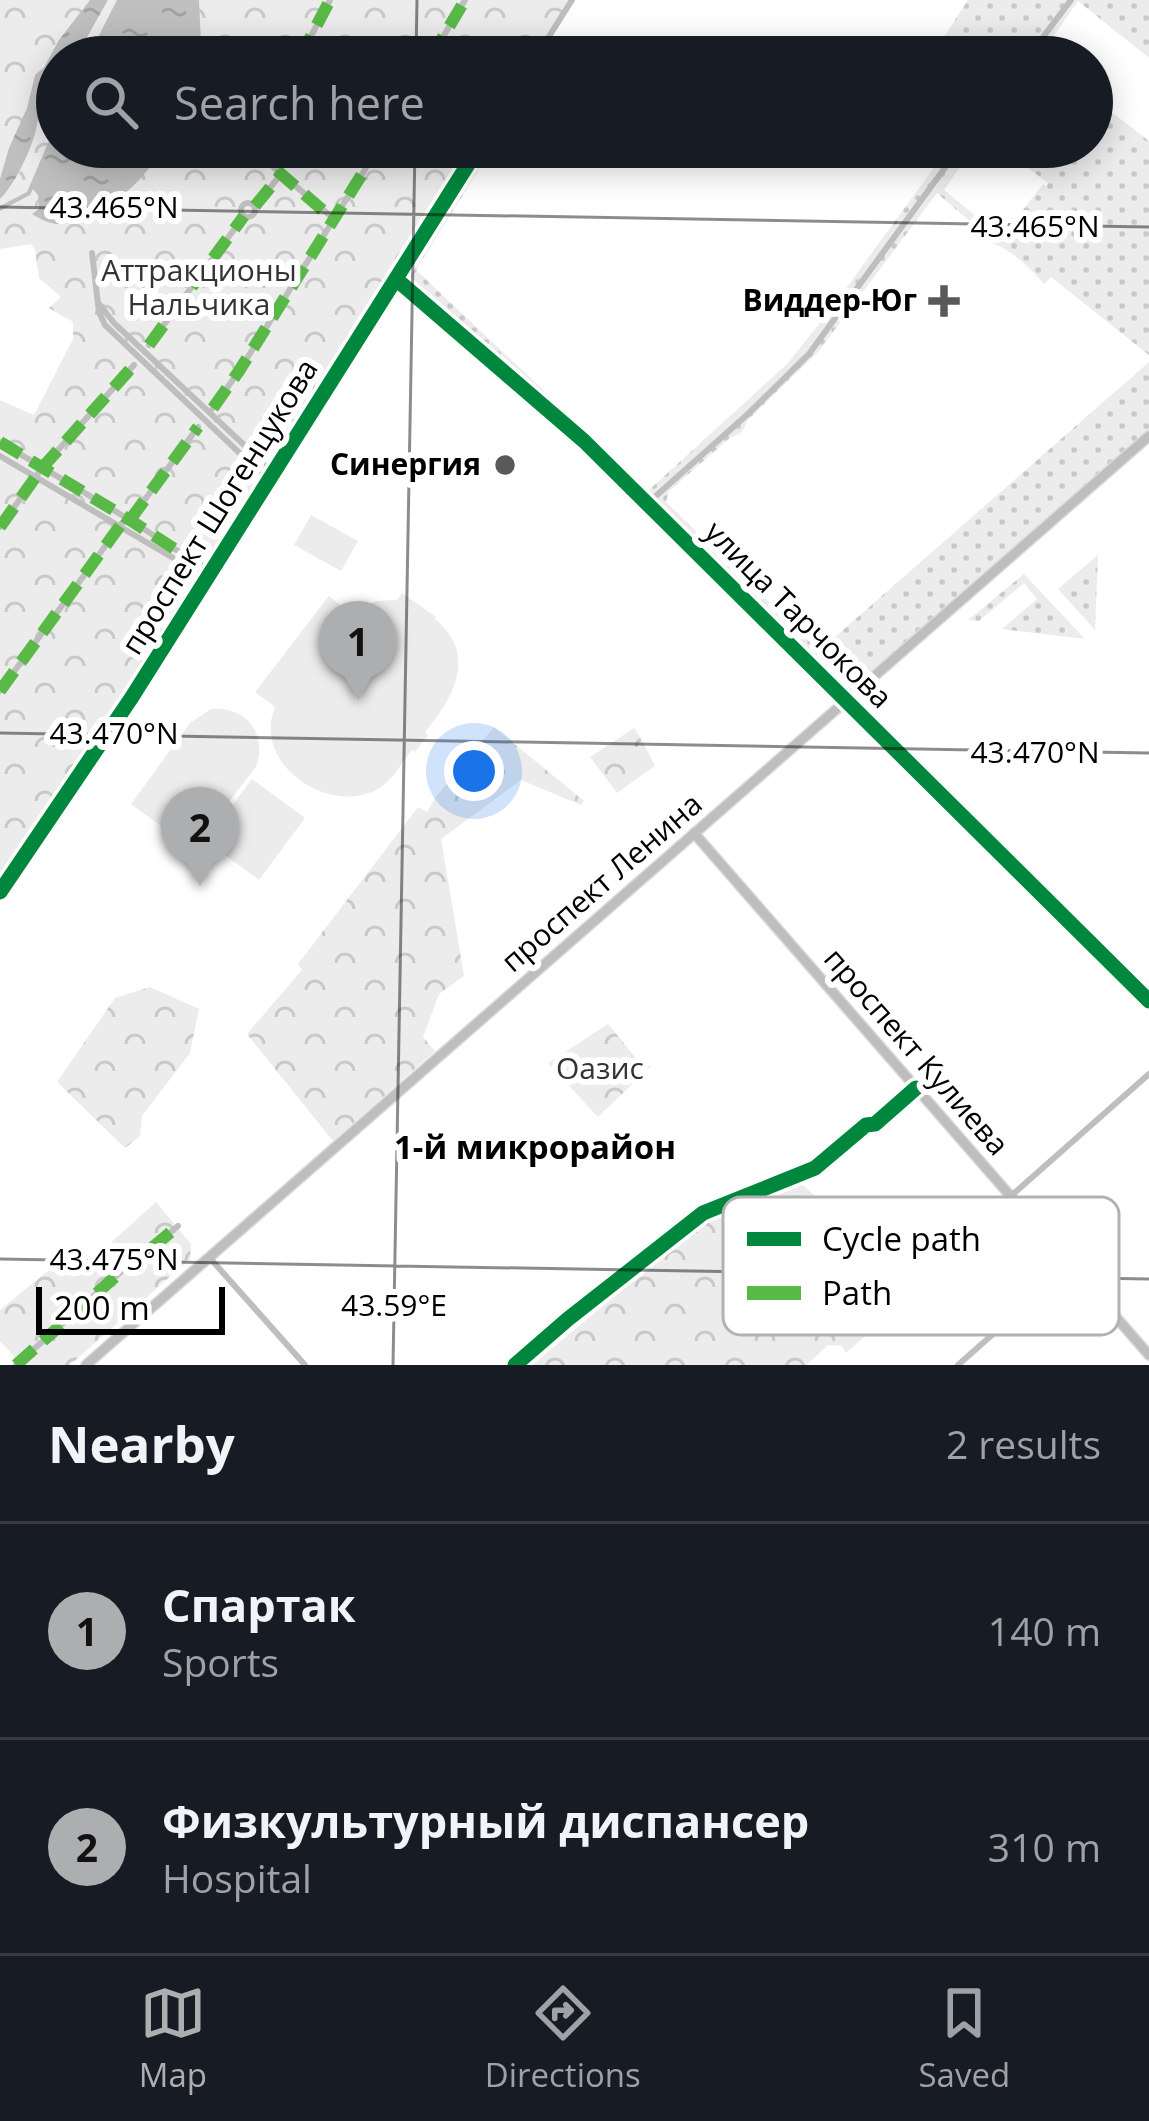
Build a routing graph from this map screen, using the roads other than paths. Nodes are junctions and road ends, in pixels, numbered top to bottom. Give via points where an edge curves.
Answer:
1 (330, 0) edge
2 (465, 0) edge
3 (572, 0) edge
4 (1071, 0) edge
5 (311, 36) edge
6 (444, 36) edge
7 (549, 36) edge
8 (1044, 36) edge
9 (276, 168) edge
10 (366, 168) edge
11 (466, 168) edge
12 (945, 168) edge
13 (282, 173) junction
14 (334, 220) junction
15 (92, 253) dead end
16 (396, 279) junction
17 (149, 345) dead end
18 (134, 365) dead end
19 (214, 408) dead end
20 (198, 427) dead end
21 (1149, 436) edge
22 (0, 442) edge
23 (0, 456) edge
24 (42, 468) junction
25 (36, 477) junction
26 (272, 477) junction
27 (648, 502) junction
28 (130, 520) junction
29 (0, 527) edge
30 (120, 527) junction
31 (0, 691) edge
32 (846, 701) junction
33 (694, 833) junction
34 (0, 892) edge
35 (1149, 1001) edge
36 (1149, 1074) edge
37 (916, 1088) junction
38 (1011, 1196) joint
39 (743, 1197) edge
40 (723, 1205) edge
41 (178, 1226) dead end
42 (208, 1257) junction
43 (1119, 1321) edge
44 (992, 1335) edge
45 (1149, 1355) edge
46 (16, 1365) edge
47 (86, 1365) edge
48 (305, 1365) edge
49 (514, 1365) edge
50 (958, 1365) edge

1 - 5 street
2 - 6 street
3 - 7 street
4 - 8 street
9 - 13 street
10 - 14 street
11 - 16 street, проспект Шогенцукова
12 - 27 street via 809,354
13 - 14 street
13 - 17 street
14 - 19 street
15 - 26 street via 105,325
16 - 26 street, проспект Шогенцукова
16 - 27 street, улица Тарчокова
18 - 24 street
20 - 28 street
21 - 32 main road, проспект Ленина
22 - 24 street
23 - 25 street
24 - 25 street
24 - 28 street
25 - 29 street
25 - 30 street
26 - 34 street, проспект Шогенцукова
27 - 32 street, улица Тарчокова
28 - 30 street
28 - 30 street via 199,569
30 - 31 street
32 - 33 main road, проспект Ленина
32 - 35 street, улица Тарчокова
33 - 37 main road, проспект Кулиева
33 - 42 main road, проспект Ленина
36 - 38 street
37 - 38 main road, проспект Кулиева
37 - 39 street via 815,1168
40 - 49 street
41 - 46 street
42 - 47 main road, проспект Ленина
42 - 48 street
43 - 45 main road, проспект Кулиева
44 - 50 street

